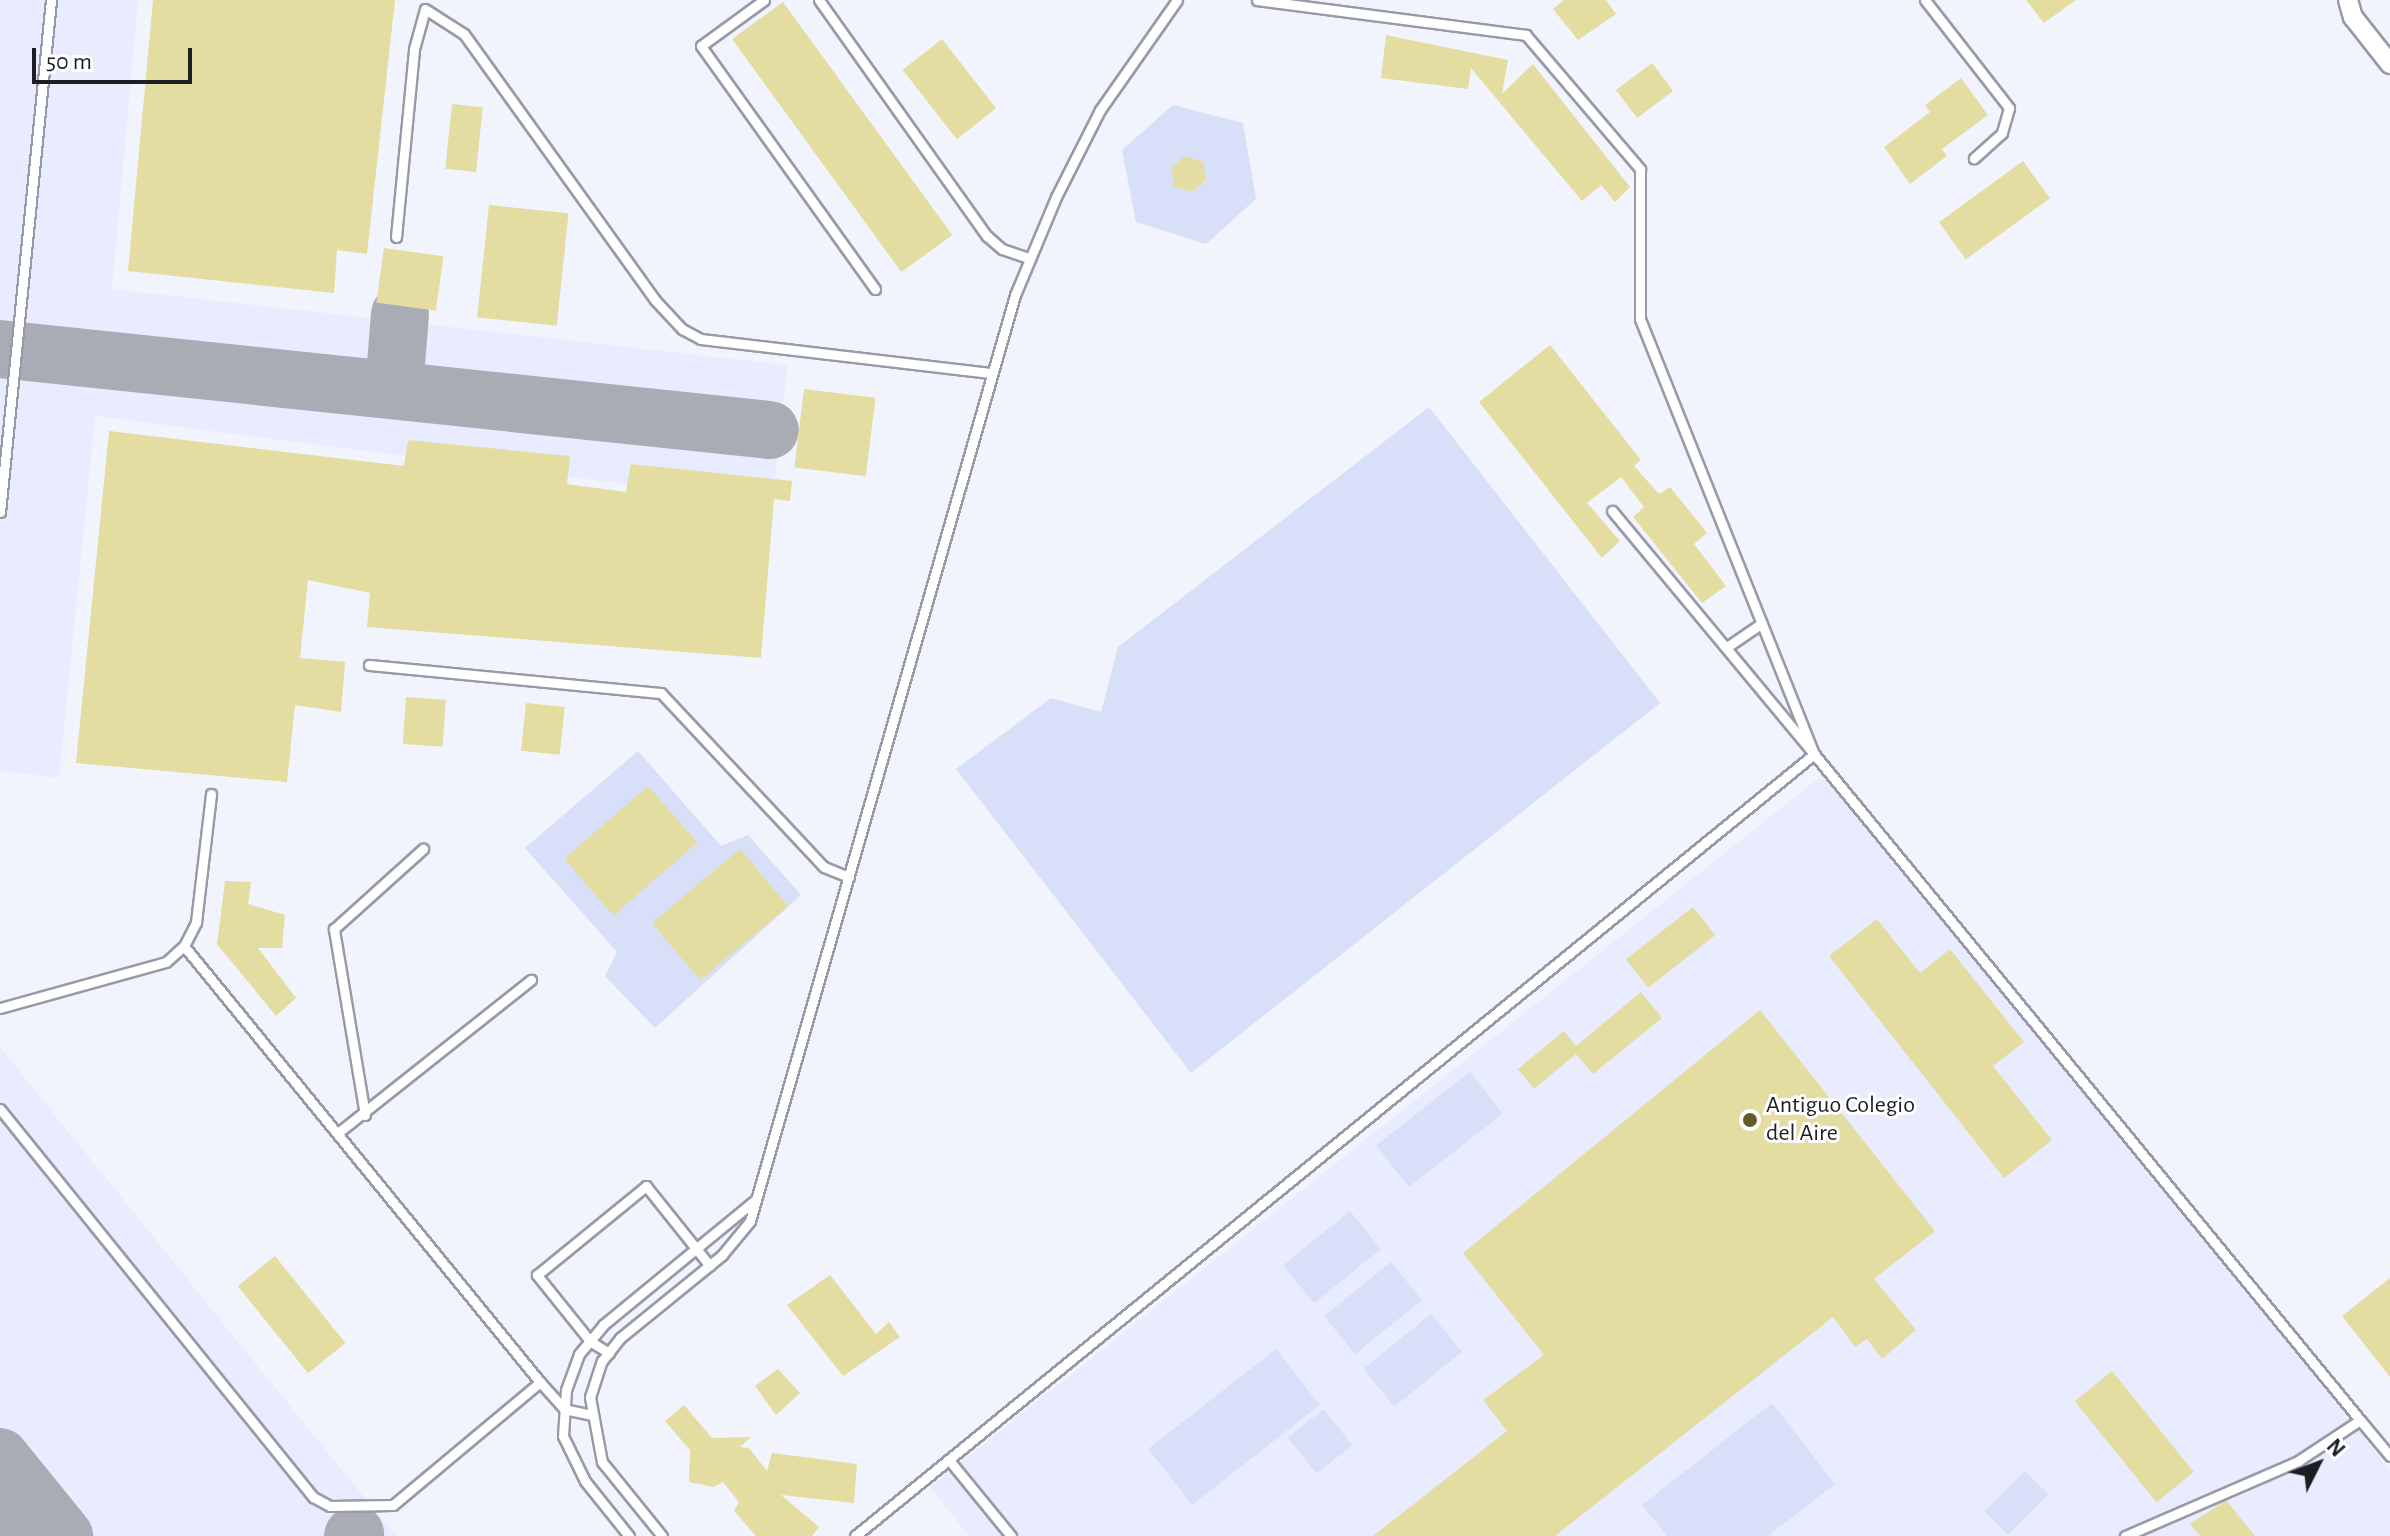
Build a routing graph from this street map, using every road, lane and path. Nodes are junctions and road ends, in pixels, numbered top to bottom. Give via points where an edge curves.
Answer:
1 (51, 0) edge
2 (764, 0) edge
3 (819, 0) edge
4 (1177, 0) edge
5 (1257, 0) edge
6 (1925, 0) edge
7 (2348, 0) edge
8 (429, 4) edge
9 (2390, 64) edge
10 (1974, 158) dead end
11 (396, 237) dead end
12 (1028, 258) junction
13 (875, 289) dead end
14 (990, 373) junction
15 (1612, 511) dead end
16 (0, 512) edge
17 (1762, 623) junction
18 (1727, 647) junction
19 (369, 665) dead end
20 (1814, 754) junction
21 (211, 794) dead end
22 (423, 849) dead end
23 (849, 877) junction
24 (184, 946) junction
25 (531, 980) dead end
26 (0, 1008) edge
27 (0, 1109) edge
28 (365, 1115) junction
29 (339, 1132) junction
30 (758, 1198) junction
31 (697, 1248) junction
32 (710, 1266) junction
33 (590, 1341) junction
34 (609, 1353) junction
35 (540, 1382) junction
36 (564, 1409) junction
37 (592, 1415) junction
38 (2360, 1420) junction
39 (2390, 1456) edge
40 (949, 1460) junction
41 (629, 1536) edge
42 (662, 1536) edge
43 (855, 1536) edge
44 (1011, 1536) edge
45 (2125, 1536) edge

1 - 16 lane
2 - 13 lane via 701,46
3 - 12 lane via 987,236 1002,249
4 - 12 lane via 1100,110
5 - 17 lane via 1526,35 1640,169 1640,319
6 - 10 lane via 2009,108 2002,133
7 - 9 street via 2353,17
8 - 11 lane via 414,49
8 - 14 lane via 464,34 655,300 682,329 701,339
12 - 14 lane
14 - 23 lane
15 - 18 lane
17 - 18 lane
17 - 20 lane
18 - 20 lane
19 - 23 lane via 661,693 824,867
20 - 38 lane
20 - 40 lane
21 - 24 lane via 196,922
22 - 28 lane via 334,929
23 - 30 lane
24 - 26 lane via 166,962
24 - 29 lane
25 - 28 lane
27 - 35 lane via 313,1497 330,1506 393,1505
28 - 29 lane
29 - 35 lane
30 - 31 lane
30 - 32 lane via 737,1240
31 - 32 lane
31 - 33 lane
31 - 33 lane via 646,1186 537,1275
32 - 34 lane
33 - 34 lane
33 - 36 lane via 579,1354
34 - 37 lane via 590,1397
35 - 36 lane
36 - 37 lane
36 - 41 lane via 563,1436 585,1481
37 - 42 lane via 602,1462
38 - 39 lane
38 - 45 lane via 2298,1461
40 - 43 lane
40 - 44 lane

